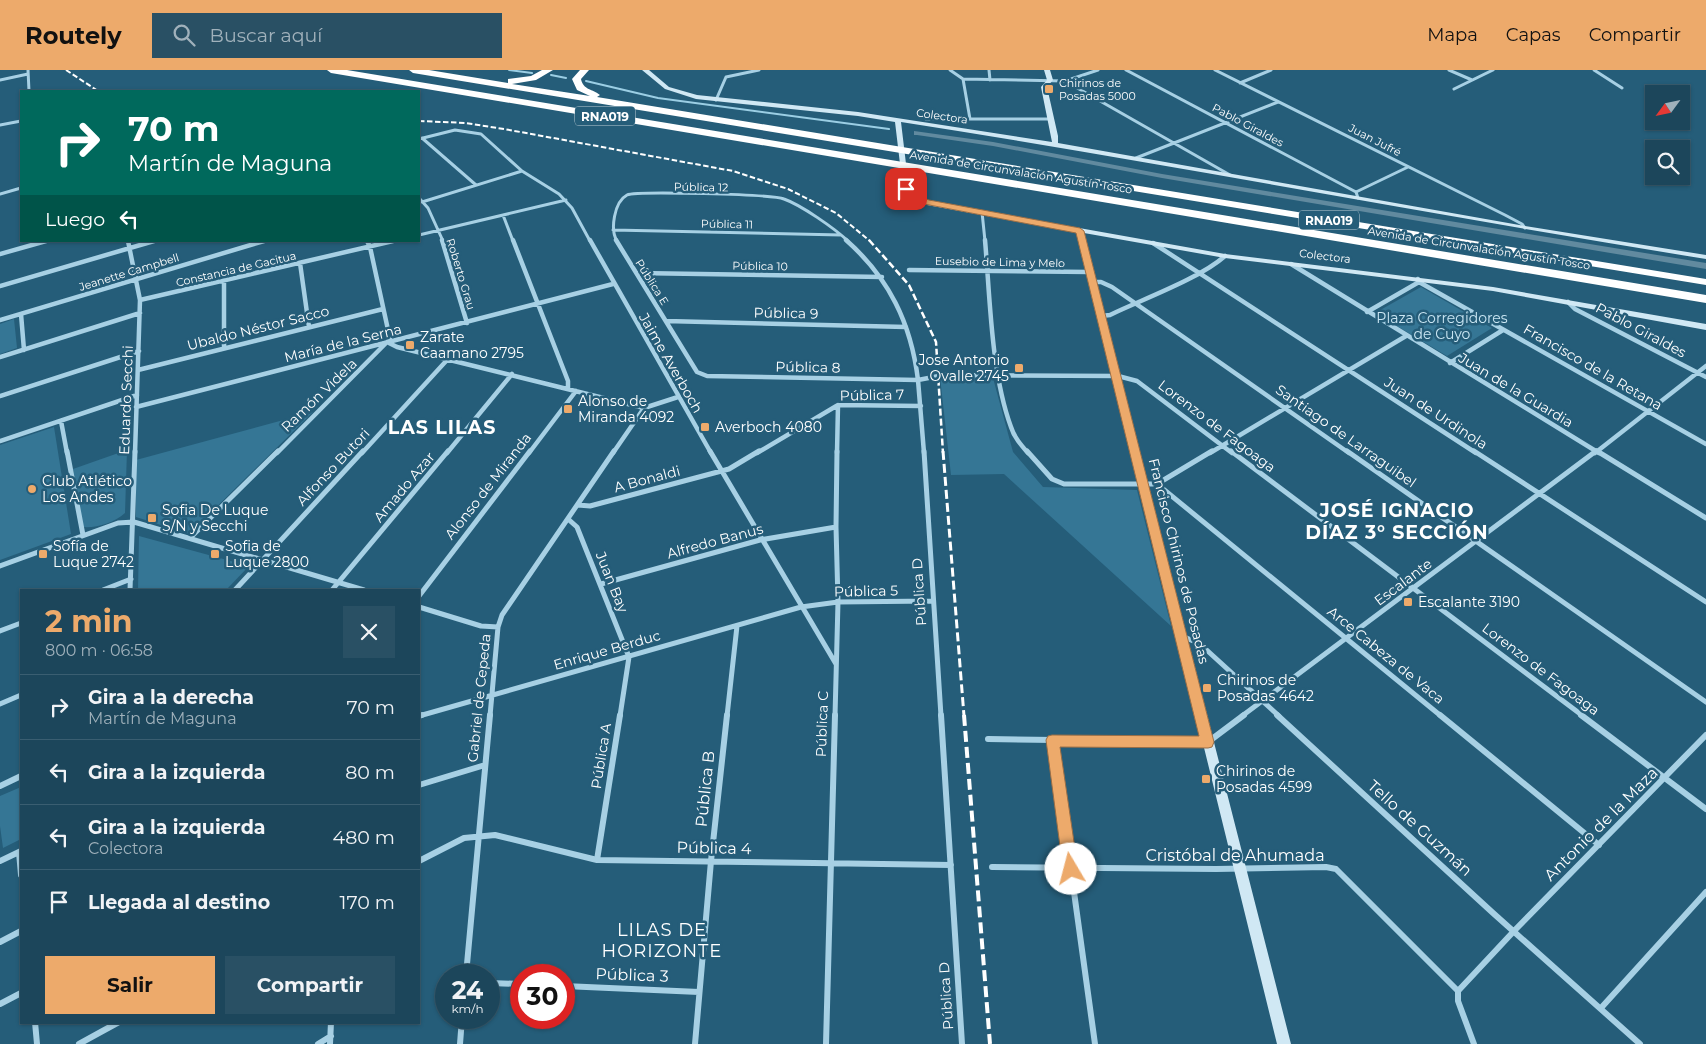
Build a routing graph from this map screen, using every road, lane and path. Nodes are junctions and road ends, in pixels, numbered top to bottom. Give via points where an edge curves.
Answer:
1 (331, 70) edge
2 (412, 70) edge
3 (436, 70) edge
4 (549, 70) edge
5 (585, 70) edge
6 (645, 70) edge
7 (759, 70) edge
8 (950, 70) edge
9 (989, 70) edge
10 (1047, 70) edge
11 (1098, 70) edge
12 (1126, 70) edge
13 (1215, 70) edge
14 (1270, 70) edge
15 (1449, 70) edge
16 (1494, 70) edge
17 (1594, 70) edge
18 (28, 72) edge
19 (963, 79) junction
20 (0, 80) edge
21 (990, 80) junction
22 (1050, 80) junction
23 (1472, 80) junction
24 (1065, 82) junction
25 (1240, 82) junction
26 (1454, 88) dead end
27 (1622, 88) dead end
28 (29, 90) edge
29 (716, 100) junction
30 (1278, 102) junction
31 (709, 119) junction
32 (926, 119) dead end
33 (970, 119) junction
34 (1051, 119) junction
35 (898, 120) junction
36 (20, 121) edge
37 (1227, 123) junction
38 (0, 126) edge
39 (421, 139) edge
40 (1055, 144) junction
41 (1175, 144) junction
42 (1136, 158) junction
43 (1408, 166) junction
44 (522, 171) junction
45 (1233, 177) junction
46 (476, 185) junction
47 (20, 188) edge
48 (0, 194) edge
49 (1357, 195) junction
50 (779, 197) joint
51 (566, 200) junction
52 (420, 201) edge
53 (982, 212) junction
54 (504, 215) junction
55 (1525, 228) junction
56 (439, 230) junction
57 (613, 230) junction
58 (1080, 231) junction
59 (420, 235) edge
60 (841, 235) junction
61 (44, 242) edge
62 (128, 242) edge
63 (151, 242) edge
64 (261, 242) edge
65 (368, 242) edge
66 (389, 242) edge
67 (1153, 243) junction
68 (370, 247) junction
69 (130, 248) junction
70 (0, 254) edge
71 (1225, 256) junction
72 (1706, 257) edge
73 (300, 263) junction
74 (1290, 263) junction
75 (910, 270) dead end
76 (987, 271) junction
77 (1090, 272) junction
78 (1198, 272) junction
79 (637, 274) junction
80 (882, 277) junction
81 (137, 279) junction
82 (1419, 280) junction
83 (224, 281) junction
84 (1092, 282) junction
85 (1706, 282) edge
86 (614, 284) junction
87 (0, 286) edge
88 (1706, 299) edge
89 (140, 300) junction
90 (1135, 302) junction
91 (1568, 302) junction
92 (538, 304) junction
93 (383, 309) junction
94 (1367, 312) junction
95 (140, 313) junction
96 (21, 314) junction
97 (1101, 316) junction
98 (0, 320) edge
99 (666, 321) junction
100 (466, 322) junction
101 (906, 326) junction
102 (309, 327) junction
103 (1706, 327) edge
104 (1503, 330) junction
105 (1406, 336) junction
106 (388, 343) junction
107 (224, 348) junction
108 (24, 350) junction
109 (139, 351) junction
110 (0, 357) edge
111 (447, 360) junction
112 (1450, 363) junction
113 (1706, 366) edge
114 (138, 370) junction
115 (1348, 370) junction
116 (697, 372) joint
117 (1698, 373) junction
118 (512, 374) junction
119 (998, 375) junction
120 (1118, 376) junction
121 (1706, 377) edge
122 (919, 380) junction
123 (568, 389) junction
124 (576, 391) junction
125 (137, 395) junction
126 (0, 396) edge
127 (678, 397) junction
128 (838, 405) junction
129 (921, 406) junction
130 (136, 407) junction
131 (644, 408) junction
132 (1285, 408) junction
133 (1649, 412) junction
134 (61, 420) junction
135 (0, 441) edge
136 (1706, 444) edge
137 (1224, 445) junction
138 (1596, 452) junction
139 (721, 471) junction
140 (1142, 484) junction
141 (1157, 484) junction
142 (1540, 494) junction
143 (578, 505) junction
144 (1706, 518) edge
145 (568, 519) junction
146 (134, 522) junction
147 (836, 528) junction
148 (83, 535) junction
149 (190, 538) junction
150 (760, 540) junction
151 (1476, 542) junction
152 (262, 560) junction
153 (0, 566) edge
154 (131, 579) junction
155 (339, 582) junction
156 (601, 584) junction
157 (1414, 588) junction
158 (106, 589) edge
159 (130, 589) edge
160 (235, 589) edge
161 (333, 589) edge
162 (361, 589) edge
163 (420, 595) edge
164 (932, 601) junction
165 (838, 602) junction
166 (1706, 602) edge
167 (420, 607) edge
168 (801, 607) junction
169 (20, 623) edge
170 (737, 626) junction
171 (498, 627) junction
172 (0, 632) edge
173 (1181, 636) junction
174 (1348, 638) junction
175 (629, 657) junction
176 (836, 664) junction
177 (20, 695) edge
178 (491, 697) junction
179 (1262, 702) junction
180 (1706, 702) edge
181 (0, 704) edge
182 (420, 716) edge
183 (1706, 735) edge
184 (988, 739) dead end
185 (1052, 740) junction
186 (1208, 742) junction
187 (485, 765) junction
188 (20, 776) edge
189 (1666, 778) junction
190 (420, 785) edge
191 (0, 786) edge
192 (1706, 808) edge
193 (480, 834) junction
194 (1600, 845) junction
195 (20, 852) edge
196 (420, 860) edge
197 (597, 860) junction
198 (0, 861) edge
199 (711, 861) junction
200 (830, 864) junction
201 (951, 865) junction
202 (992, 867) dead end
203 (1241, 868) junction
204 (1071, 869) junction
205 (1706, 892) edge
206 (1514, 931) junction
207 (20, 932) edge
208 (0, 942) edge
209 (467, 964) edge
210 (575, 986) edge
211 (1458, 991) junction
212 (700, 992) junction
213 (20, 994) edge
214 (0, 1004) edge
215 (1601, 1008) junction
216 (35, 1024) edge
217 (115, 1024) edge
218 (331, 1024) edge
219 (461, 1029) edge
220 (331, 1040) edge
221 (37, 1044) edge
222 (79, 1044) edge
223 (318, 1044) edge
224 (460, 1044) edge
225 (695, 1044) edge
226 (826, 1044) edge
227 (962, 1044) edge
228 (1095, 1044) edge
229 (1284, 1044) edge
230 (1474, 1044) edge
231 (1640, 1044) edge

1 - 88 highway, Avenida de Circunvalación Agustín Tosco / RNA019
2 - 31 highway, Avenida de Circunvalación Agustín Tosco / RNA019
3 - 4 highway via 516,81 533,78
5 - 31 highway via 576,82 588,92
6 - 29 main road via 674,92
7 - 29 street via 726,77
8 - 19 street
9 - 21 street
10 - 22 main road
11 - 24 street
12 - 37 street, Pablo Giraldes
13 - 25 street, Juan Jufré
14 - 25 street
15 - 23 street
16 - 23 street
17 - 27 street
18 - 20 street
18 - 28 street
19 - 21 street
19 - 33 street
21 - 22 street
22 - 24 street
22 - 34 main road via 1044,87
23 - 26 street
24 - 41 street
25 - 30 street, Juan Jufré
29 - 35 main road
30 - 37 street
30 - 43 street, Juan Jufré
31 - 85 highway, Avenida de Circunvalación Agustín Tosco / RNA019
32 - 33 street
33 - 34 street
34 - 40 main road
35 - 40 main road, Colectora
35 - 53 main road, Colectora via 909,194 927,202
36 - 38 street
37 - 41 street
37 - 49 street, Pablo Giraldes
39 - 44 street via 455,130 483,135
39 - 46 street
40 - 42 main road, Colectora
41 - 42 street
41 - 45 street
42 - 45 main road, Colectora
43 - 49 street
43 - 55 street, Juan Jufré
44 - 46 street
44 - 51 street
45 - 49 main road, Colectora
46 - 52 street
47 - 48 street
49 - 55 main road, Colectora
50 - 57 street, Pública 12 via 633,194 624,197
50 - 60 street, Pública D
51 - 54 street
51 - 86 street, Jaime Averboch
52 - 56 street, Roberto Grau via 426,205
53 - 58 main road, Colectora
53 - 76 street
54 - 56 street
54 - 92 street
55 - 72 main road, Colectora
56 - 59 street
56 - 100 street, Roberto Grau
57 - 60 street, Pública 11
57 - 79 street, Pública E
58 - 67 main road, Colectora
58 - 77 main road, Francisco Chirinos de Posadas
60 - 80 street, Pública D via 866,256
61 - 70 street
62 - 69 street, Eduardo Secchi
63 - 69 street
64 - 81 street, Jeanette Campbell
65 - 68 street
66 - 68 street, Constancia de Gacitua
67 - 71 main road, Colectora
67 - 78 street, Juan de Urdinola
68 - 73 street, Constancia de Gacitua
68 - 93 street
69 - 81 street, Eduardo Secchi
69 - 87 street
71 - 74 main road, Colectora
71 - 78 street
73 - 83 street, Constancia de Gacitua
73 - 102 street
74 - 82 main road, Colectora
74 - 94 street, Juan de la Guardia
75 - 76 street, Eusebio de Lima y Melo
76 - 77 street, Eusebio de Lima y Melo
76 - 119 street
77 - 84 main road, Francisco Chirinos de Posadas
78 - 90 street
78 - 115 street, Juan de Urdinola
79 - 80 street, Pública 10
79 - 99 street, Pública E
80 - 101 street, Pública D
81 - 89 street, Eduardo Secchi
81 - 96 street, Jeanette Campbell
82 - 91 main road, Colectora
82 - 94 street
82 - 104 street, Francisco de la Retana
83 - 89 street, Constancia de Gacitua
83 - 107 street
84 - 90 street, Santiago de Larraguibel via 1108,284
84 - 97 main road, Francisco Chirinos de Posadas
86 - 92 street, María de la Serna
86 - 127 street, Jaime Averboch
89 - 95 street, Eduardo Secchi
90 - 97 street via 1110,315
90 - 132 street, Santiago de Larraguibel
91 - 103 main road, Colectora
91 - 117 street, Pablo Giraldes
92 - 100 street, María de la Serna
92 - 123 street via 568,381
93 - 102 street, Ubaldo Néstor Sacco
93 - 106 street via 390,339
94 - 105 street, Juan de la Guardia
95 - 108 street
95 - 109 street, Eduardo Secchi
96 - 98 street, Jeanette Campbell
96 - 108 street
97 - 120 main road, Francisco Chirinos de Posadas
99 - 101 street, Pública 9
99 - 116 street, Pública E
100 - 106 street, María de la Serna
101 - 122 street, Pública D
102 - 107 street, Ubaldo Néstor Sacco
104 - 112 street
104 - 133 street, Francisco de la Retana
105 - 112 street, Juan de la Guardia
105 - 115 street
106 - 111 street
106 - 130 street, María de la Serna
106 - 149 street, Ramón Videla
107 - 114 street, Ubaldo Néstor Sacco
108 - 110 street
109 - 114 street, Eduardo Secchi
109 - 126 street
111 - 118 street
111 - 152 street, Alfonso Butori
112 - 138 street, Juan de la Guardia
113 - 117 street, Escalante
114 - 125 street, Eduardo Secchi
115 - 132 street
115 - 142 street, Juan de Urdinola
116 - 122 street, Pública 8 via 707,376
117 - 121 street, Pablo Giraldes
117 - 133 street, Escalante
118 - 123 street
118 - 155 street, Amado Azar
119 - 120 street, Lorenzo de Fagoaga
119 - 122 street, Pública 8 via 944,375
119 - 140 street via 1013,433 1052,479 1064,484
120 - 137 street, Lorenzo de Fagoaga via 1137,381
120 - 140 main road, Francisco Chirinos de Posadas
122 - 129 street, Pública D
123 - 124 street
124 - 131 street
124 - 163 street, Alonso de Miranda
125 - 130 street, Eduardo Secchi
125 - 134 street
127 - 131 street
127 - 139 street, Jaime Averboch
128 - 129 street, Pública 7
128 - 139 street, Pública 7
128 - 147 street, Pública C
129 - 164 street, Pública D
130 - 146 street, Eduardo Secchi
131 - 143 street, Gabriel de Cepeda
132 - 137 street
132 - 151 street, Santiago de Larraguibel
133 - 136 street, Francisco de la Retana
133 - 138 street, Escalante
134 - 135 street
134 - 148 street
137 - 141 street
137 - 157 street, Lorenzo de Fagoaga
138 - 142 street, Escalante
138 - 144 street, Juan de la Guardia
139 - 143 street, A Bonaldi via 590,506
139 - 150 street, Jaime Averboch
140 - 141 street
140 - 173 main road, Francisco Chirinos de Posadas
141 - 174 street, Arce Cabeza de Vaca
142 - 151 street, Escalante
142 - 166 street, Juan de Urdinola
143 - 145 street, Gabriel de Cepeda
145 - 156 street, Juan Bay via 577,528
145 - 171 street, Gabriel de Cepeda via 502,615
146 - 148 street via 118,522
146 - 149 street
146 - 154 street, Eduardo Secchi
147 - 150 street, Alfredo Banus
147 - 165 street, Pública C
148 - 153 street
149 - 152 street
150 - 156 street, Alfredo Banus
150 - 168 street, Jaime Averboch
151 - 157 street, Escalante
151 - 180 street, Santiago de Larraguibel
152 - 155 street
152 - 160 street, Alfonso Butori
154 - 158 street
154 - 159 street, Eduardo Secchi
155 - 161 street, Amado Azar
155 - 162 street
156 - 175 street, Juan Bay
157 - 174 street, Escalante
157 - 189 street, Lorenzo de Fagoaga
164 - 165 street, Pública 5
164 - 201 street, Pública D
165 - 168 street, Pública 5
165 - 176 street, Pública C
167 - 171 street via 481,626
168 - 170 street, Enrique Berduc
168 - 176 street, Jaime Averboch
169 - 172 street
170 - 175 street, Enrique Berduc
170 - 199 street, Pública B
171 - 178 street, Gabriel de Cepeda
173 - 179 street, Tello de Guzmán via 1200,644
173 - 186 main road, Francisco Chirinos de Posadas
174 - 179 street, Escalante
174 - 194 street, Arce Cabeza de Vaca
175 - 178 street, Enrique Berduc
175 - 197 street, Pública A
176 - 200 street, Pública C
177 - 181 street
178 - 182 street, Enrique Berduc
178 - 187 street, Gabriel de Cepeda
179 - 186 street, Escalante
179 - 206 street, Tello de Guzmán
183 - 189 street, Antonio de la Maza
184 - 185 street
185 - 186 street
185 - 204 street
186 - 203 main road, Francisco Chirinos de Posadas
187 - 190 street
187 - 193 street, Gabriel de Cepeda
188 - 191 street
189 - 192 street, Lorenzo de Fagoaga
189 - 194 street, Antonio de la Maza
193 - 196 street via 456,841
193 - 197 street, Pública 4
193 - 209 street, Gabriel de Cepeda
194 - 206 street, Antonio de la Maza
195 - 198 street
197 - 199 street, Pública 4
199 - 200 street, Pública 4
199 - 212 street, Pública B
200 - 201 street, Pública 4
200 - 226 street, Pública C
201 - 227 street, Pública D
202 - 204 street, Cristóbal de Ahumada
203 - 204 street, Cristóbal de Ahumada
203 - 211 street, Cristóbal de Ahumada via 1336,869
203 - 229 main road, Francisco Chirinos de Posadas
204 - 228 street
205 - 215 street
206 - 211 street, Antonio de la Maza
206 - 215 street, Tello de Guzmán
207 - 208 street
210 - 212 street, Pública 3
211 - 230 street via 1458,1001
212 - 225 street, Pública B
213 - 214 street
215 - 231 street, Tello de Guzmán
216 - 221 street
217 - 222 street
218 - 220 street
219 - 224 street
220 - 223 street

